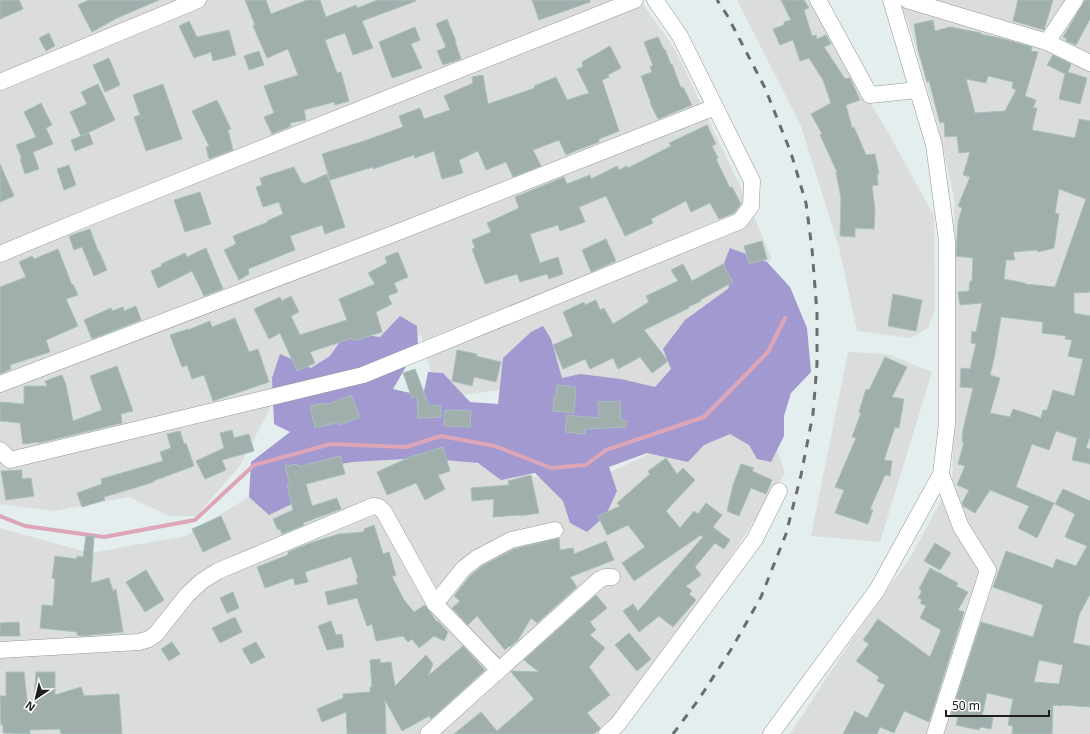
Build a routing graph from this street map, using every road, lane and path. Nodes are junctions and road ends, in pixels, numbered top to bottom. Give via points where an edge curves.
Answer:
1 (198, 0) edge
2 (634, 0) edge
3 (655, 0) edge
4 (818, 0) edge
5 (891, 0) edge
6 (906, 0) edge
7 (1075, 0) edge
8 (1047, 42) junction
9 (1090, 63) edge
10 (0, 82) edge
11 (917, 90) junction
12 (715, 107) junction
13 (0, 254) edge
14 (0, 384) edge
15 (0, 450) edge
16 (941, 474) junction
17 (778, 491) dead end
18 (555, 530) dead end
19 (612, 577) dead end
20 (435, 604) junction
21 (0, 650) edge
22 (499, 670) junction
23 (428, 734) edge
24 (607, 734) edge
25 (771, 734) edge
26 (935, 734) edge

1 - 10 street
2 - 13 street
3 - 12 street via 680,36
4 - 11 street via 870,95
5 - 11 street
6 - 8 street
7 - 8 street
8 - 9 street
11 - 16 street via 934,145 947,241 946,424
12 - 14 street via 386,237
12 - 15 street via 752,181 751,206 740,221 363,375 10,460
16 - 25 street via 876,590
16 - 26 street via 961,527 988,570
17 - 24 street via 755,539 618,724
18 - 20 street via 511,540 477,558 463,569
19 - 22 street via 599,580
20 - 21 street via 384,512 380,507 373,506 218,571 202,581 187,596 149,640
20 - 22 street
22 - 23 street

